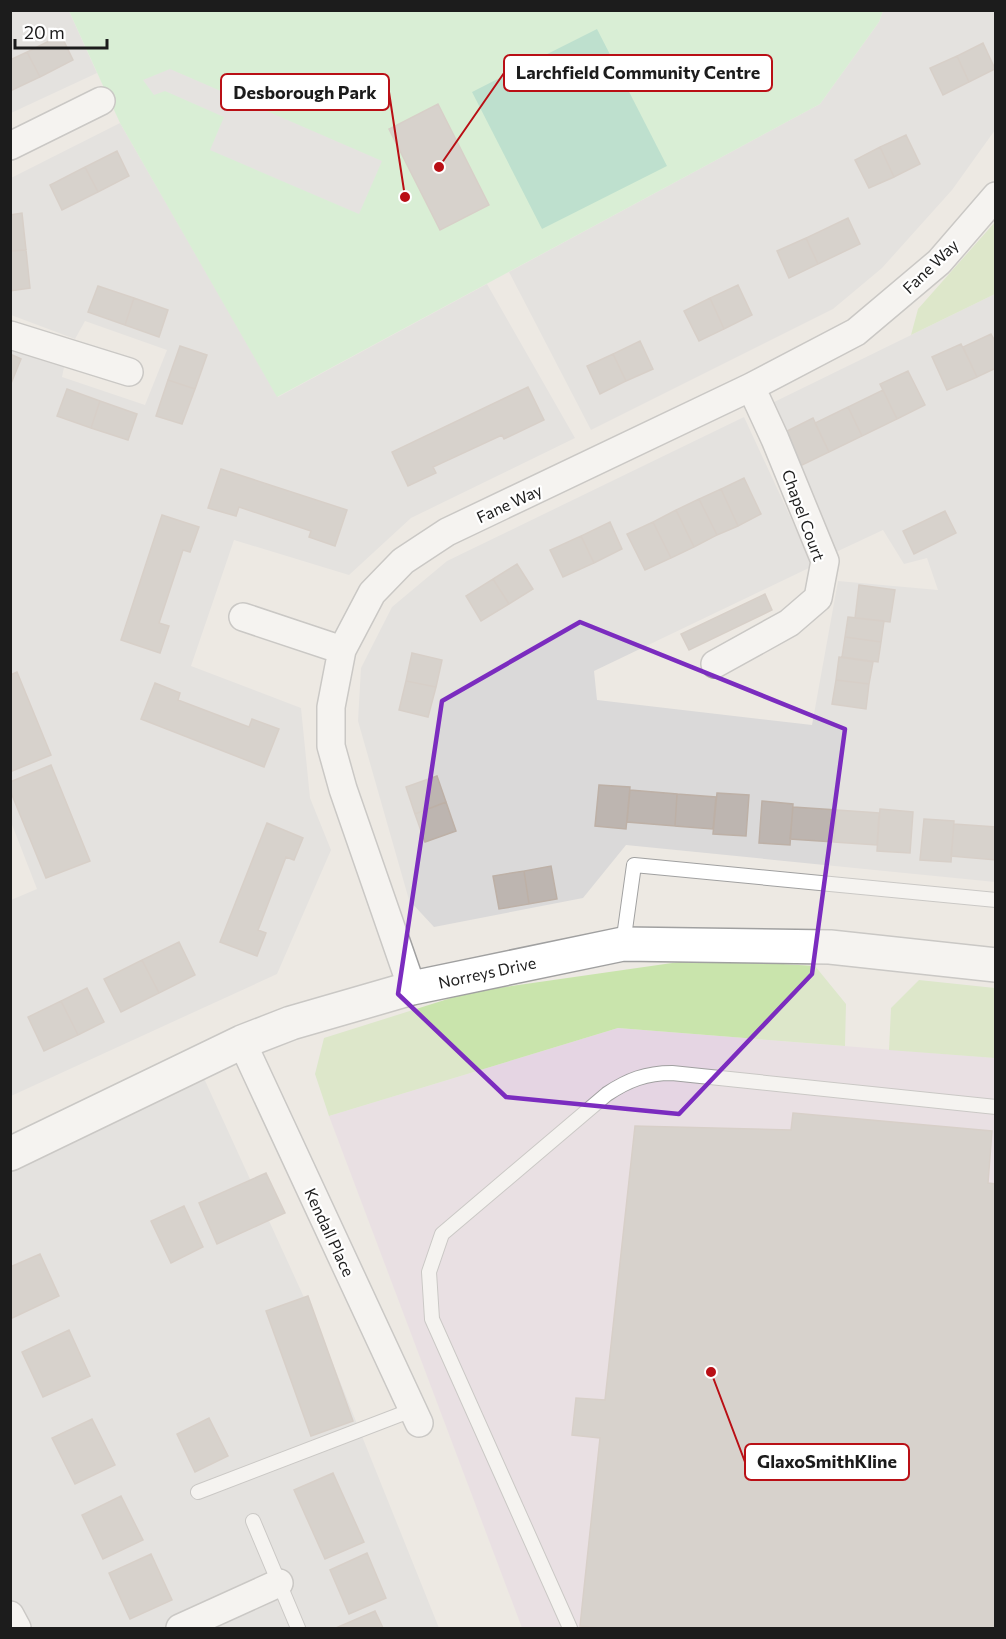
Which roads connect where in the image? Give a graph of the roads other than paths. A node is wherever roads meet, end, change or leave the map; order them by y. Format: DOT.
graph roads {
  1 [pos="101,101"];
  2 [pos="10,146"];
  3 [pos="996,196"];
  4 [pos="10,335"];
  5 [pos="129,372"];
  6 [pos="751,387"];
  7 [pos="243,617"];
  8 [pos="342,650"];
  9 [pos="715,664"];
  10 [pos="996,900"];
  11 [pos="623,944"];
  12 [pos="996,965"];
  13 [pos="412,988"];
  14 [pos="242,1042"];
  15 [pos="996,1107"];
  16 [pos="10,1154"];
  17 [pos="416,1416"];
  18 [pos="198,1492"];
  19 [pos="253,1521"];
  20 [pos="279,1584"];
  21 [pos="10,1615"];
  22 [pos="17,1629"];
  23 [pos="180,1629"];
  24 [pos="298,1629"];
  25 [pos="570,1629"];
  1 -- 2 [label="street"];
  3 -- 6 [label="street, Fane Way"];
  4 -- 5 [label="street"];
  6 -- 8 [label="street, Fane Way"];
  6 -- 9 [label="street, Chapel Court"];
  7 -- 8 [label="street"];
  8 -- 13 [label="street, Fane Way"];
  10 -- 11 [label="lane"];
  11 -- 12 [label="street, Norreys Drive"];
  11 -- 13 [label="street, Norreys Drive"];
  13 -- 14 [label="street, Norreys Drive"];
  14 -- 16 [label="street, Norreys Drive"];
  14 -- 17 [label="street, Kendall Place"];
  15 -- 25 [label="lane"];
  17 -- 18 [label="lane"];
  19 -- 20 [label="lane"];
  20 -- 23 [label="street"];
  20 -- 24 [label="lane"];
  21 -- 22 [label="street"];
}
